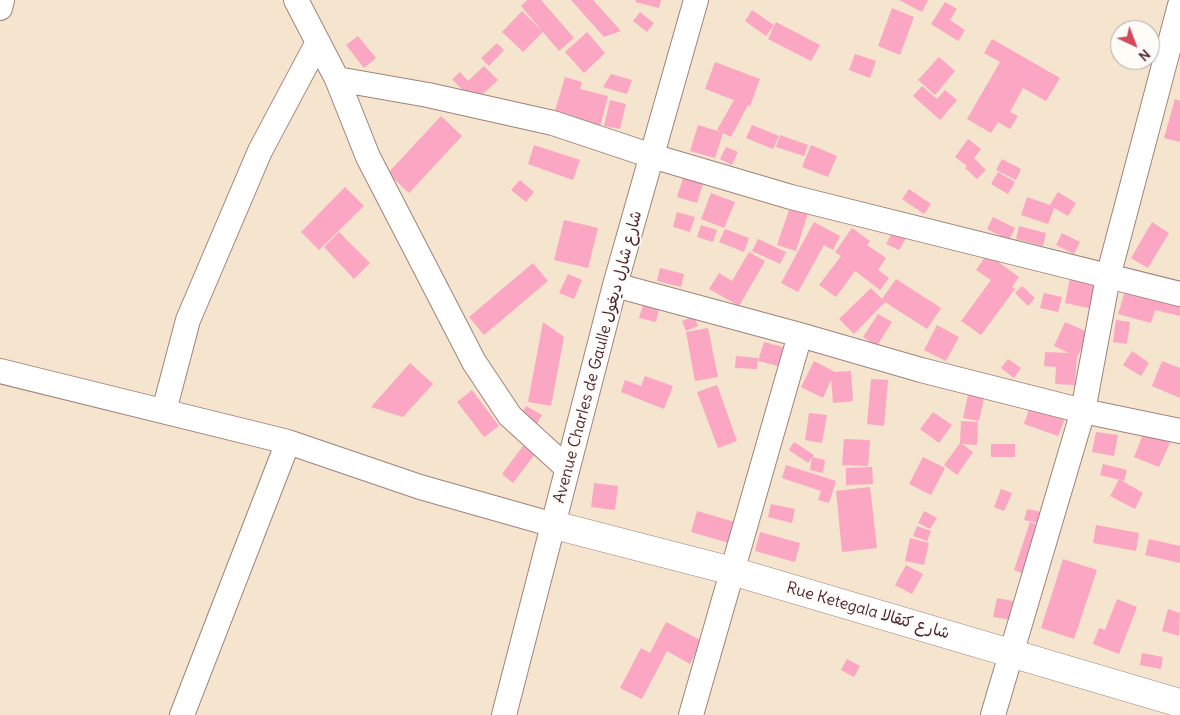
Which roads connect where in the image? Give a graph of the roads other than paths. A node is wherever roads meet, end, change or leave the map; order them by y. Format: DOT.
graph roads {
  1 [pos="2,0"];
  2 [pos="296,0"];
  3 [pos="696,0"];
  4 [pos="1175,0"];
  5 [pos="1180,3"];
  6 [pos="0,8"];
  7 [pos="318,42"];
  8 [pos="337,80"];
  9 [pos="652,156"];
  10 [pos="1108,277"];
  11 [pos="615,286"];
  12 [pos="1180,294"];
  13 [pos="800,335"];
  14 [pos="0,371"];
  15 [pos="164,411"];
  16 [pos="1083,411"];
  17 [pos="1180,431"];
  18 [pos="288,442"];
  19 [pos="567,468"];
  20 [pos="554,525"];
  21 [pos="732,571"];
  22 [pos="1010,654"];
  23 [pos="1180,703"];
  24 [pos="182,715"];
  25 [pos="504,715"];
  26 [pos="692,715"];
  27 [pos="993,715"];
  1 -- 6 [label="street"];
  2 -- 7 [label="street"];
  3 -- 9 [label="street, Avenue Charles de Gaulle شارع شارل ديغول"];
  4 -- 5 [label="street"];
  5 -- 10 [label="street"];
  7 -- 8 [label="street"];
  7 -- 15 [label="street"];
  8 -- 9 [label="street"];
  8 -- 19 [label="street"];
  9 -- 10 [label="street"];
  9 -- 11 [label="street, Avenue Charles de Gaulle شارع شارل ديغول"];
  10 -- 12 [label="street"];
  10 -- 16 [label="street"];
  11 -- 13 [label="street"];
  11 -- 19 [label="street, Avenue Charles de Gaulle شارع شارل ديغول"];
  13 -- 16 [label="street"];
  13 -- 21 [label="street"];
  14 -- 15 [label="street"];
  15 -- 18 [label="street"];
  16 -- 17 [label="street"];
  16 -- 22 [label="street"];
  18 -- 20 [label="street"];
  18 -- 24 [label="street"];
  19 -- 20 [label="street, Avenue Charles de Gaulle شارع شارل ديغول"];
  20 -- 21 [label="street, Rue Ketegala شارع كتقالا"];
  20 -- 25 [label="street, Avenue Charles de Gaulle شارع شارل ديغول"];
  21 -- 22 [label="street, Rue Ketegala شارع كتقالا"];
  21 -- 26 [label="street"];
  22 -- 23 [label="street, Rue Ketegala شارع كتقالا"];
  22 -- 27 [label="street"];
}
